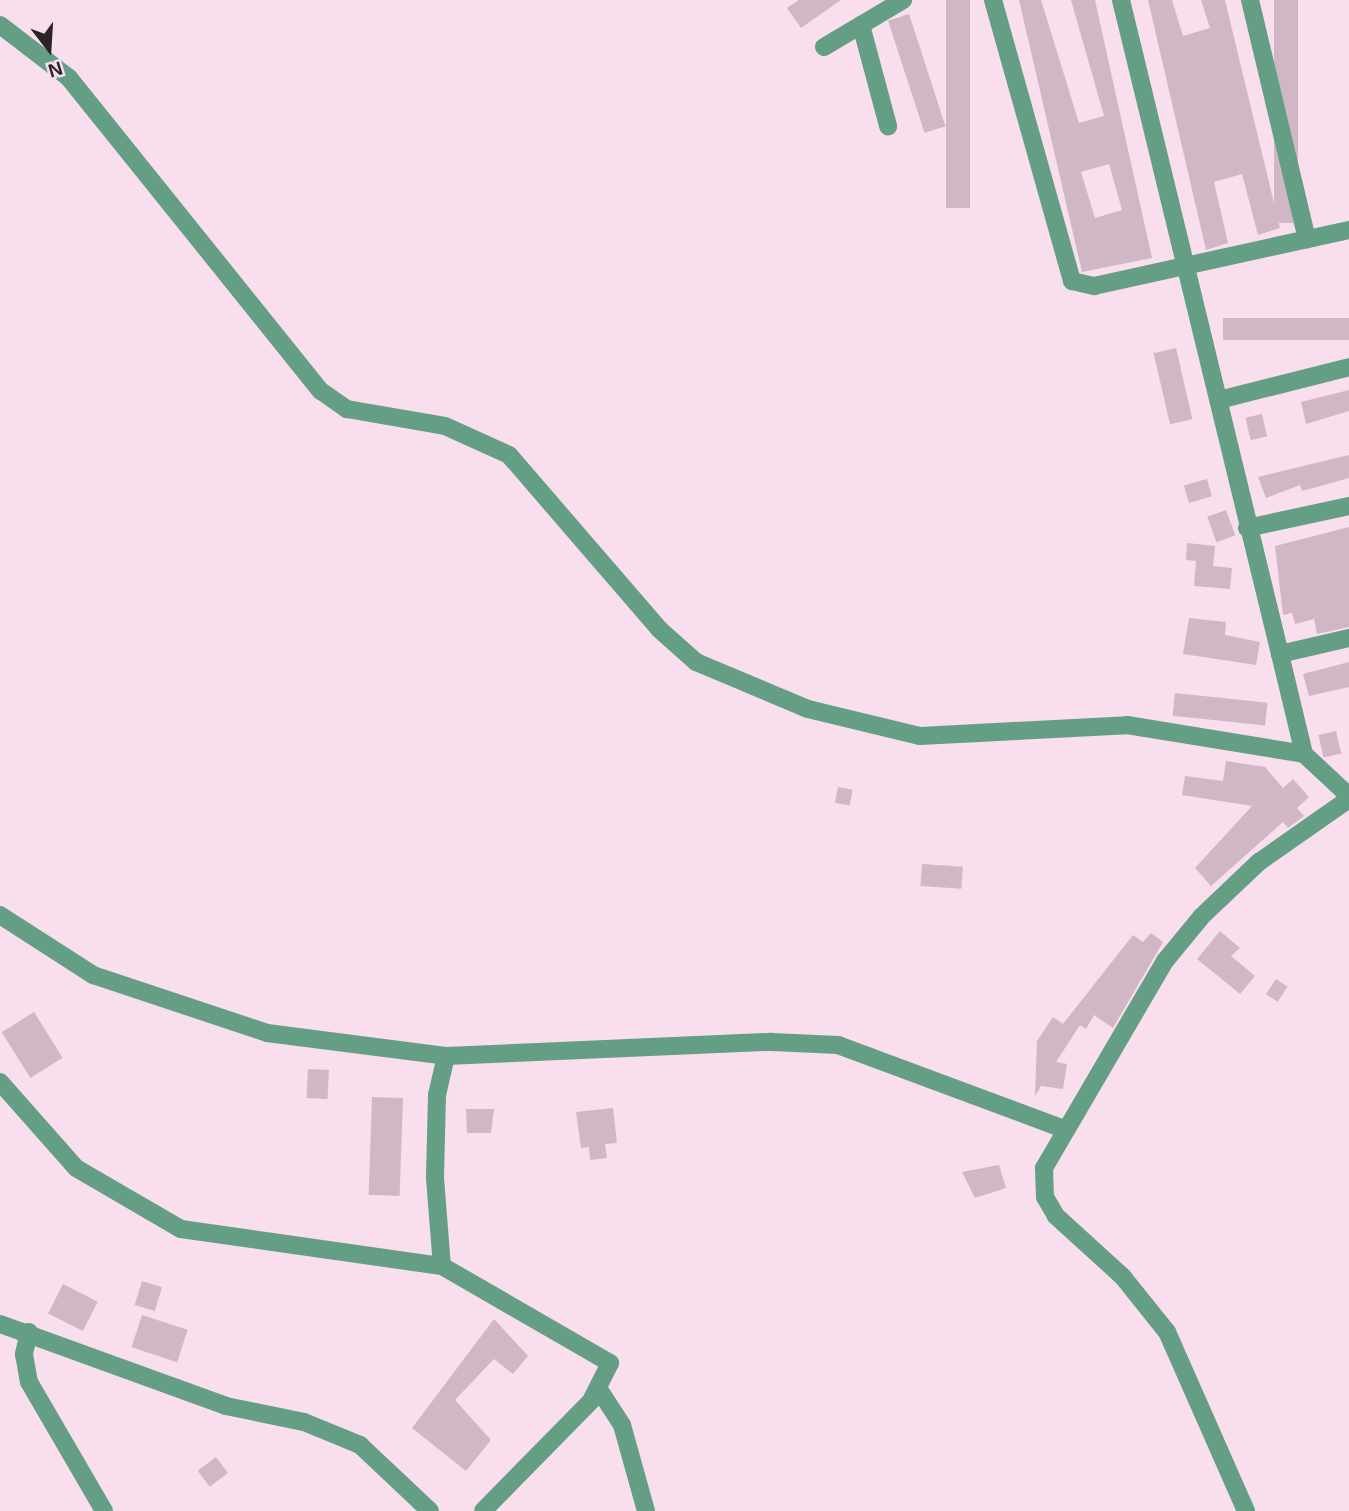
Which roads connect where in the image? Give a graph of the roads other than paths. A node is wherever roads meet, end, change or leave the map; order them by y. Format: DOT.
graph roads {
  1 [pos="903,0"];
  2 [pos="993,0"];
  3 [pos="1121,0"];
  4 [pos="1250,0"];
  5 [pos="0,25"];
  6 [pos="861,25"];
  7 [pos="824,47"];
  8 [pos="888,126"];
  9 [pos="1349,230"];
  10 [pos="1307,239"];
  11 [pos="1185,269"];
  12 [pos="1349,367"];
  13 [pos="1219,400"];
  14 [pos="1349,506"];
  15 [pos="1247,528"];
  16 [pos="1349,638"];
  17 [pos="1280,654"];
  18 [pos="1304,754"];
  19 [pos="1349,797"];
  20 [pos="0,915"];
  21 [pos="446,1056"];
  22 [pos="0,1082"];
  23 [pos="1065,1129"];
  24 [pos="442,1266"];
  25 [pos="0,1324"];
  26 [pos="29,1332"];
  27 [pos="598,1388"];
  28 [pos="104,1511"];
  29 [pos="430,1511"];
  30 [pos="482,1511"];
  31 [pos="646,1511"];
  32 [pos="1246,1511"];
  1 -- 6 [label="street"];
  2 -- 11 [label="street"];
  3 -- 11 [label="street"];
  4 -- 10 [label="street"];
  5 -- 18 [label="street"];
  6 -- 7 [label="street"];
  6 -- 8 [label="street"];
  9 -- 10 [label="street"];
  10 -- 11 [label="street"];
  11 -- 13 [label="street"];
  12 -- 13 [label="street"];
  13 -- 15 [label="street"];
  14 -- 15 [label="street"];
  15 -- 17 [label="street"];
  16 -- 17 [label="street"];
  17 -- 18 [label="street"];
  18 -- 19 [label="street"];
  19 -- 23 [label="street"];
  20 -- 21 [label="street"];
  21 -- 23 [label="street"];
  21 -- 24 [label="street"];
  22 -- 24 [label="street"];
  23 -- 32 [label="street"];
  24 -- 27 [label="street"];
  25 -- 26 [label="street"];
  26 -- 28 [label="street"];
  26 -- 29 [label="street"];
  27 -- 30 [label="street"];
  27 -- 31 [label="street"];
}
